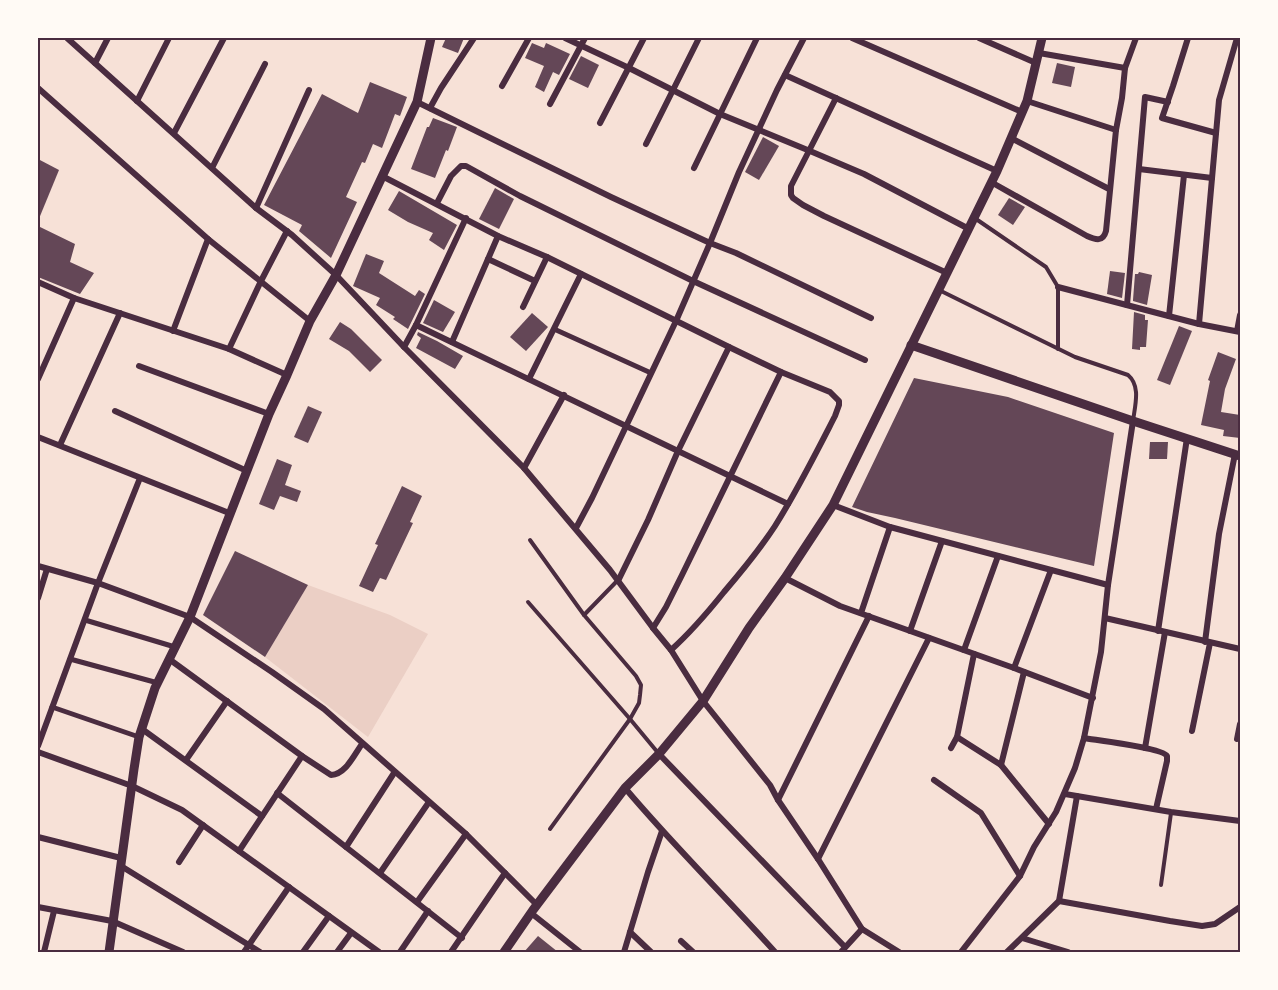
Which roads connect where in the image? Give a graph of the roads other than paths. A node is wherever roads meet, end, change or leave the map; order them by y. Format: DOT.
graph roads {
  1 [pos="67,38"];
  2 [pos="108,38"];
  3 [pos="169,38"];
  4 [pos="224,38"];
  5 [pos="429,38"];
  6 [pos="474,38"];
  7 [pos="529,38"];
  8 [pos="565,38"];
  9 [pos="585,38"];
  10 [pos="644,38"];
  11 [pos="699,38"];
  12 [pos="757,38"];
  13 [pos="804,38"];
  14 [pos="852,38"];
  15 [pos="979,38"];
  16 [pos="1042,38"];
  17 [pos="1136,38"];
  18 [pos="1188,38"];
  19 [pos="1237,38"];
  20 [pos="581,45"];
  21 [pos="1039,53"];
  22 [pos="95,63"];
  23 [pos="1036,63"];
  24 [pos="266,64"];
  25 [pos="629,68"];
  26 [pos="1125,68"];
  27 [pos="785,75"];
  28 [pos="502,86"];
  29 [pos="38,88"];
  30 [pos="309,90"];
  31 [pos="672,90"];
  32 [pos="836,98"];
  33 [pos="137,101"];
  34 [pos="1027,101"];
  35 [pos="417,102"];
  36 [pos="1167,102"];
  37 [pos="550,104"];
  38 [pos="430,108"];
  39 [pos="1022,112"];
  40 [pos="720,114"];
  41 [pos="600,123"];
  42 [pos="759,130"];
  43 [pos="1116,130"];
  44 [pos="174,133"];
  45 [pos="1216,133"];
  46 [pos="1011,138"];
  47 [pos="646,144"];
  48 [pos="810,151"];
  49 [pos="212,168"];
  50 [pos="694,168"];
  51 [pos="1139,169"];
  52 [pos="997,171"];
  53 [pos="1184,175"];
  54 [pos="382,176"];
  55 [pos="1212,178"];
  56 [pos="992,182"];
  57 [pos="1109,189"];
  58 [pos="437,203"];
  59 [pos="256,208"];
  60 [pos="466,218"];
  61 [pos="974,218"];
  62 [pos="969,229"];
  63 [pos="286,231"];
  64 [pos="498,236"];
  65 [pos="208,239"];
  66 [pos="710,243"];
  67 [pos="548,257"];
  68 [pos="488,259"];
  69 [pos="947,273"];
  70 [pos="581,274"];
  71 [pos="336,275"];
  72 [pos="261,281"];
  73 [pos="536,281"];
  74 [pos="693,281"];
  75 [pos="38,282"];
  76 [pos="1058,288"];
  77 [pos="939,290"];
  78 [pos="74,298"];
  79 [pos="1127,305"];
  80 [pos="523,307"];
  81 [pos="120,313"];
  82 [pos="1240,315"];
  83 [pos="1169,316"];
  84 [pos="871,318"];
  85 [pos="310,321"];
  86 [pos="676,321"];
  87 [pos="1199,324"];
  88 [pos="416,325"];
  89 [pos="554,329"];
  90 [pos="173,331"];
  91 [pos="1239,332"];
  92 [pos="452,342"];
  93 [pos="911,345"];
  94 [pos="404,347"];
  95 [pos="729,347"];
  96 [pos="229,349"];
  97 [pos="1058,349"];
  98 [pos="865,360"];
  99 [pos="139,366"];
  100 [pos="781,372"];
  101 [pos="651,373"];
  102 [pos="287,375"];
  103 [pos="38,379"];
  104 [pos="529,379"];
  105 [pos="564,395"];
  106 [pos="115,411"];
  107 [pos="269,414"];
  108 [pos="1133,421"];
  109 [pos="626,426"];
  110 [pos="38,436"];
  111 [pos="1187,438"];
  112 [pos="60,445"];
  113 [pos="678,451"];
  114 [pos="1238,455"];
  115 [pos="524,468"];
  116 [pos="247,471"];
  117 [pos="730,476"];
  118 [pos="140,478"];
  119 [pos="788,504"];
  120 [pos="833,505"];
  121 [pos="229,513"];
  122 [pos="890,527"];
  123 [pos="576,528"];
  124 [pos="530,540"];
  125 [pos="942,541"];
  126 [pos="998,556"];
  127 [pos="38,566"];
  128 [pos="47,569"];
  129 [pos="1052,570"];
  130 [pos="785,578"];
  131 [pos="618,580"];
  132 [pos="98,584"];
  133 [pos="1108,585"];
  134 [pos="38,598"];
  135 [pos="528,602"];
  136 [pos="861,613"];
  137 [pos="584,615"];
  138 [pos="869,616"];
  139 [pos="190,617"];
  140 [pos="1105,618"];
  141 [pos="85,620"];
  142 [pos="653,628"];
  143 [pos="910,631"];
  144 [pos="1161,631"];
  145 [pos="929,638"];
  146 [pos="1208,642"];
  147 [pos="175,647"];
  148 [pos="1240,649"];
  149 [pos="671,650"];
  150 [pos="963,650"];
  151 [pos="974,654"];
  152 [pos="70,659"];
  153 [pos="169,659"];
  154 [pos="1014,668"];
  155 [pos="1024,672"];
  156 [pos="158,683"];
  157 [pos="1093,698"];
  158 [pos="226,701"];
  159 [pos="703,701"];
  160 [pos="52,707"];
  161 [pos="630,719"];
  162 [pos="1240,724"];
  163 [pos="1192,731"];
  164 [pos="141,733"];
  165 [pos="957,737"];
  166 [pos="1083,738"];
  167 [pos="1237,739"];
  168 [pos="362,744"];
  169 [pos="38,746"];
  170 [pos="951,748"];
  171 [pos="1145,748"];
  172 [pos="38,752"];
  173 [pos="659,754"];
  174 [pos="302,756"];
  175 [pos="186,760"];
  176 [pos="1001,765"];
  177 [pos="394,773"];
  178 [pos="934,780"];
  179 [pos="132,786"];
  180 [pos="625,788"];
  181 [pos="277,793"];
  182 [pos="1065,794"];
  183 [pos="1077,796"];
  184 [pos="778,800"];
  185 [pos="429,802"];
  186 [pos="1156,809"];
  187 [pos="1171,812"];
  188 [pos="262,816"];
  189 [pos="1240,821"];
  190 [pos="1049,824"];
  191 [pos="203,825"];
  192 [pos="550,829"];
  193 [pos="662,831"];
  194 [pos="465,834"];
  195 [pos="38,837"];
  196 [pos="346,847"];
  197 [pos="239,851"];
  198 [pos="818,860"];
  199 [pos="121,862"];
  200 [pos="179,862"];
  201 [pos="380,873"];
  202 [pos="505,873"];
  203 [pos="1020,876"];
  204 [pos="1161,885"];
  205 [pos="289,887"];
  206 [pos="1059,901"];
  207 [pos="417,902"];
  208 [pos="38,907"];
  209 [pos="1240,907"];
  210 [pos="534,909"];
  211 [pos="54,911"];
  212 [pos="428,911"];
  213 [pos="329,916"];
  214 [pos="112,921"];
  215 [pos="861,929"];
  216 [pos="630,932"];
  217 [pos="351,933"];
  218 [pos="462,938"];
  219 [pos="1022,938"];
  220 [pos="681,941"];
  221 [pos="249,945"];
  222 [pos="843,950"];
  223 [pos="44,952"];
  224 [pos="109,952"];
  225 [pos="183,952"];
  226 [pos="244,952"];
  227 [pos="260,952"];
  228 [pos="303,952"];
  229 [pos="337,952"];
  230 [pos="379,952"];
  231 [pos="400,952"];
  232 [pos="451,952"];
  233 [pos="504,952"];
  234 [pos="580,952"];
  235 [pos="624,952"];
  236 [pos="651,952"];
  237 [pos="693,952"];
  238 [pos="775,952"];
  239 [pos="899,952"];
  240 [pos="961,952"];
  241 [pos="1007,952"];
  242 [pos="1068,952"];
  1 -- 22 [label="street"];
  2 -- 22 [label="street"];
  3 -- 33 [label="street"];
  4 -- 44 [label="street"];
  5 -- 35 [label="street"];
  6 -- 38 [label="street"];
  7 -- 28 [label="street"];
  8 -- 20 [label="street"];
  9 -- 20 [label="street"];
  10 -- 25 [label="street"];
  11 -- 31 [label="street"];
  12 -- 40 [label="street"];
  13 -- 27 [label="street"];
  14 -- 39 [label="street"];
  15 -- 23 [label="street"];
  16 -- 21 [label="street"];
  17 -- 26 [label="street"];
  18 -- 36 [label="street"];
  19 -- 45 [label="street"];
  20 -- 25 [label="street"];
  20 -- 37 [label="street"];
  21 -- 23 [label="street"];
  21 -- 26 [label="street"];
  22 -- 33 [label="street"];
  23 -- 34 [label="street"];
  24 -- 49 [label="street"];
  25 -- 31 [label="street"];
  25 -- 41 [label="street"];
  26 -- 43 [label="street"];
  27 -- 32 [label="street"];
  27 -- 42 [label="street"];
  29 -- 65 [label="street"];
  30 -- 59 [label="street"];
  31 -- 40 [label="street"];
  31 -- 47 [label="street"];
  32 -- 48 [label="street"];
  32 -- 52 [label="street"];
  33 -- 44 [label="street"];
  34 -- 39 [label="street"];
  34 -- 43 [label="street"];
  35 -- 38 [label="street"];
  35 -- 54 [label="street"];
  36 -- 45 [label="street"];
  36 -- 51 [label="street"];
  38 -- 66 [label="street"];
  39 -- 46 [label="street"];
  40 -- 42 [label="street"];
  40 -- 50 [label="street"];
  42 -- 48 [label="street"];
  42 -- 66 [label="street"];
  43 -- 57 [label="street"];
  44 -- 49 [label="street"];
  45 -- 55 [label="street"];
  46 -- 52 [label="street"];
  46 -- 57 [label="street"];
  48 -- 62 [label="street"];
  48 -- 69 [label="street"];
  49 -- 59 [label="street"];
  51 -- 53 [label="street"];
  51 -- 79 [label="street"];
  52 -- 56 [label="street"];
  53 -- 55 [label="street"];
  53 -- 83 [label="street"];
  54 -- 58 [label="street"];
  54 -- 71 [label="street"];
  55 -- 87 [label="street"];
  56 -- 57 [label="street"];
  56 -- 61 [label="street"];
  58 -- 60 [label="street"];
  58 -- 74 [label="street"];
  59 -- 63 [label="street"];
  60 -- 64 [label="street"];
  60 -- 88 [label="street"];
  61 -- 62 [label="street"];
  61 -- 76 [label="lane"];
  62 -- 69 [label="street"];
  63 -- 71 [label="street"];
  63 -- 72 [label="street"];
  64 -- 67 [label="street"];
  64 -- 68 [label="street"];
  65 -- 72 [label="street"];
  65 -- 90 [label="street"];
  66 -- 74 [label="street"];
  66 -- 84 [label="street"];
  67 -- 70 [label="street"];
  67 -- 73 [label="street"];
  68 -- 73 [label="street"];
  68 -- 92 [label="street"];
  69 -- 77 [label="street"];
  70 -- 86 [label="street"];
  70 -- 89 [label="street"];
  71 -- 85 [label="street"];
  71 -- 94 [label="street"];
  72 -- 85 [label="street"];
  72 -- 96 [label="street"];
  73 -- 80 [label="street"];
  74 -- 86 [label="street"];
  74 -- 98 [label="street"];
  75 -- 78 [label="street"];
  76 -- 79 [label="street"];
  76 -- 97 [label="lane"];
  77 -- 93 [label="street"];
  77 -- 97 [label="lane"];
  78 -- 81 [label="street"];
  78 -- 103 [label="street"];
  79 -- 83 [label="street"];
  81 -- 90 [label="street"];
  81 -- 112 [label="street"];
  82 -- 91 [label="street"];
  83 -- 87 [label="street"];
  85 -- 102 [label="street"];
  86 -- 95 [label="street"];
  86 -- 101 [label="street"];
  87 -- 91 [label="street"];
  88 -- 92 [label="street"];
  88 -- 94 [label="street"];
  89 -- 101 [label="street"];
  89 -- 104 [label="street"];
  90 -- 96 [label="street"];
  92 -- 104 [label="street"];
  93 -- 108 [label="street"];
  93 -- 120 [label="street"];
  94 -- 115 [label="street"];
  95 -- 100 [label="street"];
  95 -- 113 [label="street"];
  96 -- 102 [label="street"];
  97 -- 108 [label="lane"];
  99 -- 107 [label="street"];
  100 -- 117 [label="street"];
  100 -- 119 [label="street"];
  101 -- 109 [label="street"];
  102 -- 107 [label="street"];
  104 -- 105 [label="street"];
  105 -- 109 [label="street"];
  105 -- 115 [label="street"];
  106 -- 116 [label="street"];
  107 -- 116 [label="street"];
  108 -- 111 [label="street"];
  108 -- 133 [label="street"];
  109 -- 113 [label="street"];
  109 -- 123 [label="street"];
  110 -- 112 [label="street"];
  111 -- 114 [label="street"];
  111 -- 144 [label="street"];
  112 -- 118 [label="street"];
  113 -- 117 [label="street"];
  113 -- 131 [label="street"];
  114 -- 146 [label="street"];
  115 -- 123 [label="street"];
  116 -- 121 [label="street"];
  117 -- 119 [label="street"];
  117 -- 142 [label="street"];
  118 -- 121 [label="street"];
  118 -- 132 [label="street"];
  119 -- 149 [label="street"];
  120 -- 122 [label="street"];
  120 -- 130 [label="street"];
  121 -- 139 [label="street"];
  122 -- 125 [label="street"];
  122 -- 136 [label="street"];
  123 -- 131 [label="street"];
  124 -- 137 [label="lane"];
  125 -- 126 [label="street"];
  125 -- 143 [label="street"];
  126 -- 129 [label="street"];
  126 -- 150 [label="street"];
  127 -- 128 [label="street"];
  128 -- 132 [label="street"];
  128 -- 134 [label="street"];
  129 -- 133 [label="street"];
  129 -- 154 [label="street"];
  130 -- 136 [label="street"];
  130 -- 159 [label="street"];
  131 -- 137 [label="lane"];
  131 -- 142 [label="street"];
  132 -- 139 [label="street"];
  132 -- 141 [label="street"];
  133 -- 140 [label="street"];
  135 -- 161 [label="lane"];
  136 -- 138 [label="street"];
  137 -- 161 [label="lane"];
  138 -- 143 [label="street"];
  138 -- 184 [label="street"];
  139 -- 147 [label="street"];
  139 -- 168 [label="street"];
  140 -- 144 [label="street"];
  140 -- 157 [label="street"];
  141 -- 147 [label="street"];
  141 -- 152 [label="street"];
  142 -- 149 [label="street"];
  143 -- 145 [label="street"];
  144 -- 146 [label="street"];
  144 -- 171 [label="street"];
  145 -- 150 [label="street"];
  145 -- 198 [label="street"];
  146 -- 148 [label="street"];
  146 -- 163 [label="street"];
  147 -- 153 [label="street"];
  149 -- 159 [label="street"];
  150 -- 151 [label="street"];
  151 -- 154 [label="street"];
  151 -- 165 [label="street"];
  152 -- 156 [label="street"];
  152 -- 160 [label="street"];
  153 -- 156 [label="street"];
  153 -- 158 [label="street"];
  154 -- 155 [label="street"];
  155 -- 157 [label="street"];
  155 -- 176 [label="street"];
  156 -- 164 [label="street"];
  157 -- 166 [label="street"];
  158 -- 174 [label="street"];
  158 -- 175 [label="street"];
  159 -- 173 [label="street"];
  159 -- 184 [label="street"];
  160 -- 164 [label="street"];
  160 -- 169 [label="street"];
  161 -- 173 [label="lane"];
  161 -- 192 [label="lane"];
  162 -- 167 [label="street"];
  164 -- 175 [label="street"];
  164 -- 179 [label="street"];
  165 -- 170 [label="street"];
  165 -- 176 [label="street"];
  166 -- 171 [label="street"];
  166 -- 182 [label="street"];
  168 -- 174 [label="street"];
  168 -- 177 [label="street"];
  171 -- 186 [label="street"];
  172 -- 179 [label="street"];
  173 -- 180 [label="street"];
  173 -- 222 [label="street"];
  174 -- 181 [label="street"];
  175 -- 188 [label="street"];
  176 -- 190 [label="street"];
  177 -- 185 [label="street"];
  177 -- 196 [label="street"];
  178 -- 203 [label="street"];
  179 -- 191 [label="street"];
  179 -- 199 [label="street"];
  180 -- 193 [label="street"];
  180 -- 210 [label="street"];
  181 -- 188 [label="street"];
  181 -- 196 [label="street"];
  182 -- 183 [label="street"];
  182 -- 190 [label="street"];
  183 -- 186 [label="street"];
  183 -- 206 [label="street"];
  184 -- 198 [label="street"];
  185 -- 194 [label="street"];
  185 -- 201 [label="street"];
  186 -- 187 [label="street"];
  187 -- 189 [label="street"];
  187 -- 204 [label="lane"];
  188 -- 197 [label="street"];
  190 -- 203 [label="street"];
  191 -- 197 [label="street"];
  191 -- 200 [label="street"];
  193 -- 216 [label="street"];
  193 -- 238 [label="street"];
  194 -- 202 [label="street"];
  194 -- 207 [label="street"];
  195 -- 199 [label="street"];
  196 -- 201 [label="street"];
  197 -- 205 [label="street"];
  198 -- 215 [label="street"];
  199 -- 214 [label="street"];
  199 -- 221 [label="street"];
  201 -- 207 [label="street"];
  202 -- 210 [label="street"];
  202 -- 218 [label="street"];
  203 -- 240 [label="street"];
  205 -- 213 [label="street"];
  205 -- 221 [label="street"];
  206 -- 209 [label="street"];
  206 -- 219 [label="street"];
  207 -- 212 [label="street"];
  208 -- 211 [label="street"];
  210 -- 233 [label="street"];
  210 -- 234 [label="street"];
  211 -- 214 [label="street"];
  211 -- 223 [label="street"];
  212 -- 218 [label="street"];
  212 -- 231 [label="street"];
  213 -- 217 [label="street"];
  213 -- 228 [label="street"];
  214 -- 224 [label="street"];
  214 -- 225 [label="street"];
  215 -- 222 [label="street"];
  215 -- 239 [label="street"];
  216 -- 235 [label="street"];
  216 -- 236 [label="street"];
  217 -- 229 [label="street"];
  217 -- 230 [label="street"];
  218 -- 232 [label="street"];
  219 -- 241 [label="street"];
  219 -- 242 [label="street"];
  220 -- 237 [label="street"];
  221 -- 226 [label="street"];
  221 -- 227 [label="street"];
}
